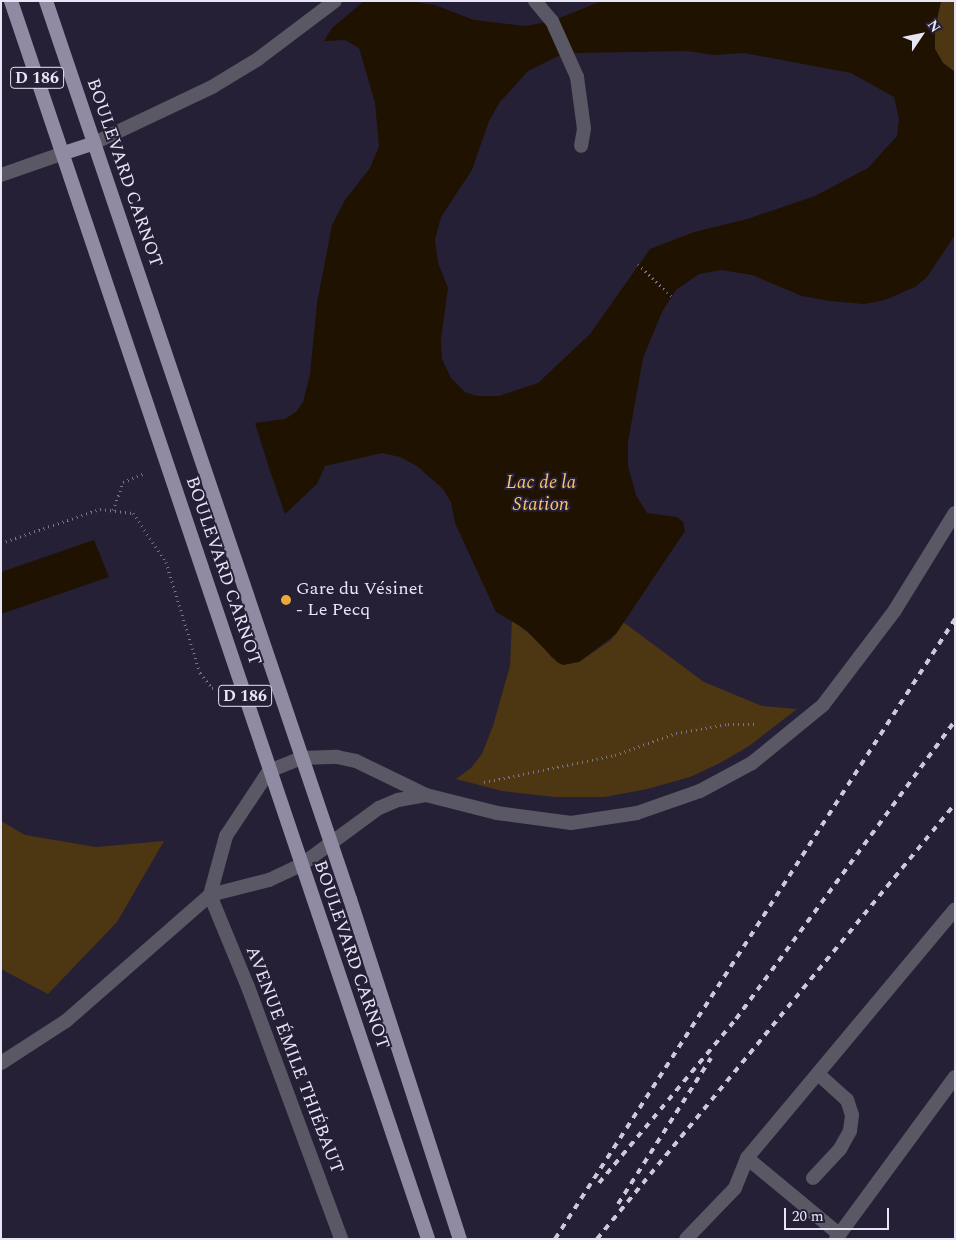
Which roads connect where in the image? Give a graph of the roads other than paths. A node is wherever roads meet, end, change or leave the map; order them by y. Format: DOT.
graph roads {
  1 [pos="11,1"];
  2 [pos="46,1"];
  3 [pos="335,1"];
  4 [pos="535,1"];
  5 [pos="94,143"];
  6 [pos="581,146"];
  7 [pos="64,153"];
  8 [pos="1,174"];
  9 [pos="955,513"];
  10 [pos="301,758"];
  11 [pos="269,771"];
  12 [pos="426,796"];
  13 [pos="331,845"];
  14 [pos="301,865"];
  15 [pos="210,895"];
  16 [pos="955,909"];
  17 [pos="1,1063"];
  18 [pos="818,1074"];
  19 [pos="955,1076"];
  20 [pos="747,1158"];
  21 [pos="813,1178"];
  22 [pos="838,1236"];
  23 [pos="341,1239"];
  24 [pos="428,1239"];
  25 [pos="460,1239"];
  26 [pos="686,1239"];
  1 -- 7 [label="main road, BOULEVARD CARNOT / D 186"];
  2 -- 5 [label="main road, BOULEVARD CARNOT / D 186"];
  3 -- 5 [label="street"];
  4 -- 6 [label="street"];
  5 -- 7 [label="main road"];
  5 -- 10 [label="main road, BOULEVARD CARNOT / D 186"];
  7 -- 8 [label="street"];
  7 -- 11 [label="main road, BOULEVARD CARNOT / D 186"];
  9 -- 12 [label="street"];
  10 -- 11 [label="street"];
  10 -- 12 [label="street"];
  10 -- 13 [label="main road, BOULEVARD CARNOT / D 186"];
  11 -- 14 [label="main road, BOULEVARD CARNOT / D 186"];
  11 -- 15 [label="street"];
  12 -- 13 [label="street"];
  13 -- 14 [label="street"];
  13 -- 25 [label="main road, BOULEVARD CARNOT / D 186"];
  14 -- 15 [label="street"];
  14 -- 24 [label="main road, BOULEVARD CARNOT / D 186"];
  15 -- 17 [label="street"];
  15 -- 23 [label="street, AVENUE ÉMILE THIÉBAUT"];
  16 -- 18 [label="street"];
  18 -- 20 [label="street"];
  18 -- 21 [label="street"];
  19 -- 22 [label="street"];
  20 -- 22 [label="street"];
  20 -- 26 [label="street"];
}
